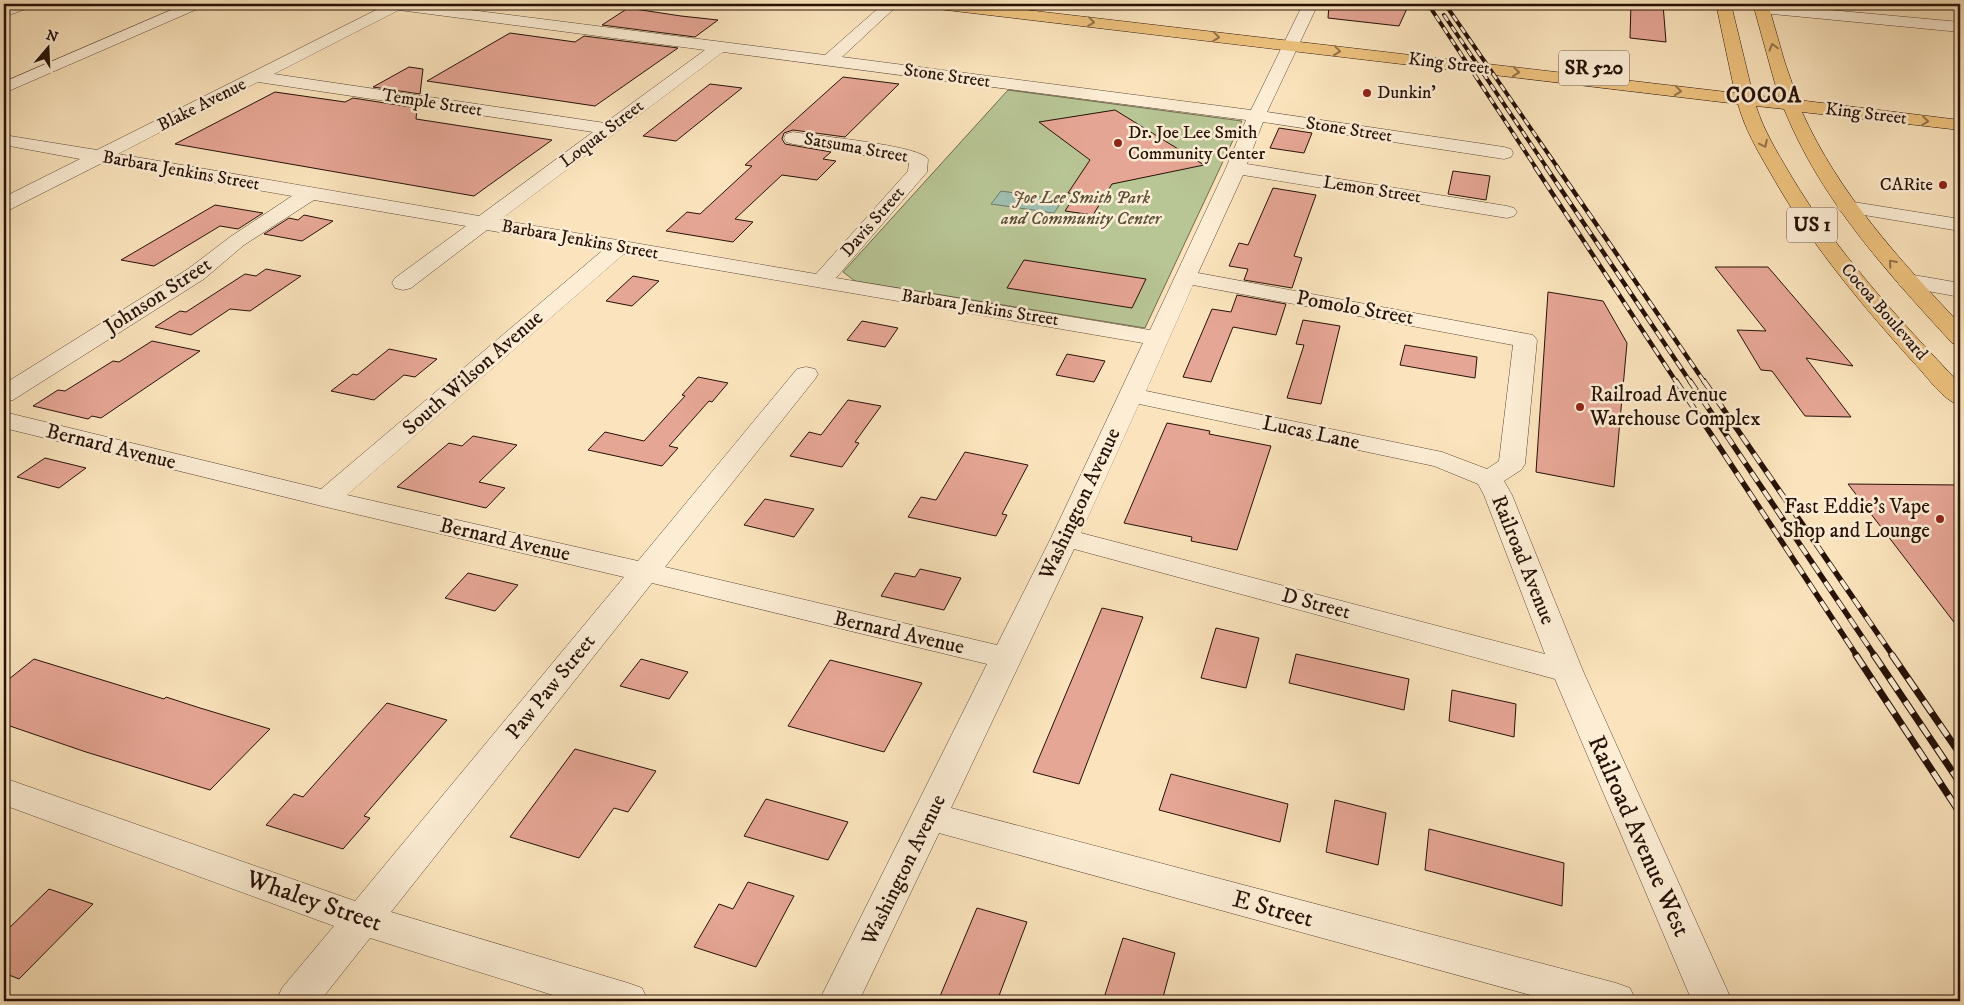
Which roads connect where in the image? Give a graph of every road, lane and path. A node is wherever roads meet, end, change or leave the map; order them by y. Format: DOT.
graph roads {
  1 [pos="26,4"];
  2 [pos="197,4"];
  3 [pos="396,4"];
  4 [pos="892,4"];
  5 [pos="938,4"];
  6 [pos="1003,4"];
  7 [pos="1039,4"];
  8 [pos="1311,4"];
  9 [pos="1724,4"];
  10 [pos="1761,6"];
  11 [pos="1077,8"];
  12 [pos="4,12"];
  13 [pos="1960,28"];
  14 [pos="1292,39"];
  15 [pos="720,46"];
  16 [pos="830,60"];
  17 [pos="258,77"];
  18 [pos="4,88"];
  19 [pos="1744,92"];
  20 [pos="1787,98"];
  21 [pos="1960,111"];
  22 [pos="1256,116"];
  23 [pos="1891,118"];
  24 [pos="1960,125"];
  25 [pos="608,129"];
  26 [pos="793,138"];
  27 [pos="4,140"];
  28 [pos="1809,147"];
  29 [pos="1504,153"];
  30 [pos="98,157"];
  31 [pos="919,159"];
  32 [pos="1236,168"];
  33 [pos="309,194"];
  34 [pos="4,205"];
  35 [pos="1847,207"];
  36 [pos="1507,212"];
  37 [pos="484,223"];
  38 [pos="1960,224"];
  39 [pos="620,247"];
  40 [pos="1186,277"];
  41 [pos="821,282"];
  42 [pos="1908,282"];
  43 [pos="403,283"];
  44 [pos="1960,290"];
  45 [pos="1157,338"];
  46 [pos="1960,338"];
  47 [pos="1525,340"];
  48 [pos="806,374"];
  49 [pos="4,395"];
  50 [pos="1131,395"];
  51 [pos="1960,398"];
  52 [pos="4,420"];
  53 [pos="1489,479"];
  54 [pos="326,500"];
  55 [pos="1065,538"];
  56 [pos="645,572"];
  57 [pos="1007,658"];
  58 [pos="1567,671"];
  59 [pos="4,791"];
  60 [pos="930,817"];
  61 [pos="363,920"];
  62 [pos="296,1001"];
  63 [pos="628,1001"];
  64 [pos="840,1001"];
  65 [pos="1616,1001"];
  66 [pos="1712,1001"];
  1 -- 12 [label="street"];
  2 -- 18 [label="street"];
  3 -- 15 [label="street, Stone Street"];
  3 -- 17 [label="street, Blake Avenue"];
  4 -- 16 [label="street"];
  5 -- 14 [label="main road, King Street / SR 520, one-way"];
  6 -- 11 [label="main road"];
  7 -- 11 [label="main road, King Street / SR 520"];
  8 -- 14 [label="street, Washington Avenue"];
  9 -- 19 [label="main road, Cocoa Boulevard / US 1"];
  10 -- 13 [label="street"];
  20 -- 10 [label="main road, Cocoa Boulevard / US 1, one-way"];
  11 -- 14 [label="main road, King Street / SR 520"];
  14 -- 19 [label="main road, King Street / SR 520"];
  14 -- 22 [label="street, Washington Avenue"];
  15 -- 16 [label="street, Stone Street"];
  15 -- 25 [label="street, Loquat Street"];
  16 -- 22 [label="street, Stone Street"];
  17 -- 25 [label="street, Temple Street"];
  17 -- 30 [label="street, Blake Avenue"];
  19 -- 20 [label="main road, King Street / SR 520"];
  19 -- 51 [label="main road, Cocoa Boulevard / US 1, one-way"];
  20 -- 21 [label="main road, King Street / SR 520"];
  20 -- 23 [label="main road, King Street / SR 520"];
  20 -- 28 [label="main road, Cocoa Boulevard / US 1"];
  22 -- 29 [label="street, Stone Street"];
  22 -- 32 [label="street, Washington Avenue"];
  23 -- 24 [label="main road, King Street / SR 520, one-way"];
  23 -- 28 [label="main road"];
  25 -- 37 [label="street, Loquat Street"];
  26 -- 31 [label="street, Satsuma Street"];
  27 -- 30 [label="street, Barbara Jenkins Street"];
  28 -- 35 [label="main road, Cocoa Boulevard / US 1"];
  30 -- 33 [label="street, Barbara Jenkins Street"];
  30 -- 34 [label="street, Blake Avenue"];
  31 -- 41 [label="street, Davis Street"];
  32 -- 36 [label="street, Lemon Street"];
  32 -- 40 [label="street, Washington Avenue"];
  33 -- 37 [label="street, Barbara Jenkins Street"];
  33 -- 49 [label="street, Johnson Street"];
  35 -- 38 [label="street"];
  42 -- 35 [label="main road, Cocoa Boulevard / US 1, one-way"];
  37 -- 39 [label="street, Barbara Jenkins Street"];
  37 -- 43 [label="street, Loquat Street"];
  39 -- 41 [label="street, Barbara Jenkins Street"];
  39 -- 54 [label="street, South Wilson Avenue"];
  40 -- 45 [label="street, Washington Avenue"];
  40 -- 47 [label="street, Pomolo Street"];
  41 -- 45 [label="street, Barbara Jenkins Street"];
  42 -- 44 [label="street"];
  42 -- 46 [label="main road, Cocoa Boulevard / US 1"];
  45 -- 50 [label="street, Washington Avenue"];
  47 -- 53 [label="street, Railroad Avenue"];
  48 -- 56 [label="street, Paw Paw Street"];
  50 -- 53 [label="street, Lucas Lane"];
  50 -- 55 [label="street, Washington Avenue"];
  52 -- 54 [label="street, Bernard Avenue"];
  53 -- 58 [label="street, Railroad Avenue"];
  54 -- 56 [label="street, Bernard Avenue"];
  55 -- 57 [label="street, Washington Avenue"];
  55 -- 58 [label="street, D Street"];
  56 -- 57 [label="street, Bernard Avenue"];
  56 -- 61 [label="street, Paw Paw Street"];
  57 -- 60 [label="street, Washington Avenue"];
  58 -- 66 [label="street, Railroad Avenue West"];
  59 -- 61 [label="street, Whaley Street"];
  60 -- 64 [label="street, Washington Avenue"];
  60 -- 65 [label="street, E Street"];
  61 -- 62 [label="street, Paw Paw Street"];
  61 -- 63 [label="street, Whaley Street"];
}
